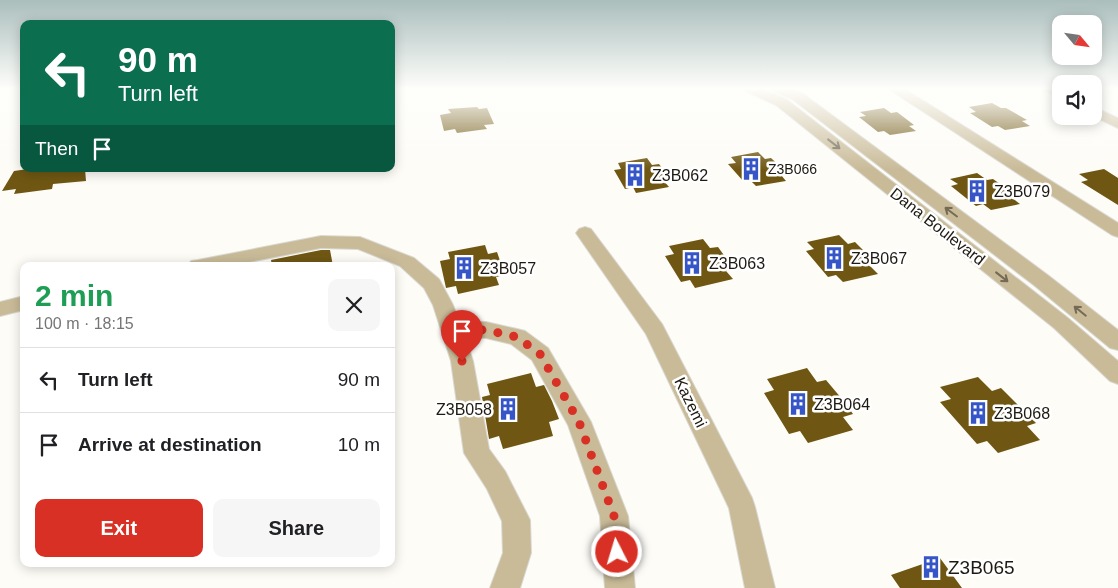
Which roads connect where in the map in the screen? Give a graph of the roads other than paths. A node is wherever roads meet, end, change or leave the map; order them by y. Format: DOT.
graph roads {
  1 [pos="799,115"];
  2 [pos="832,115"];
  3 [pos="937,115"];
  4 [pos="1102,115"];
  5 [pos="1118,124"];
  6 [pos="1118,231"];
  7 [pos="585,234"];
  8 [pos="218,262"];
  9 [pos="20,304"];
  10 [pos="0,309"];
  11 [pos="451,329"];
  12 [pos="1118,342"];
  13 [pos="1118,375"];
  14 [pos="505,588"];
  15 [pos="620,588"];
  16 [pos="760,588"];
  1 -- 13 [label="street, Dana Boulevard, one-way"];
  12 -- 2 [label="street, Dana Boulevard, one-way"];
  3 -- 6 [label="street"];
  4 -- 5 [label="street"];
  7 -- 16 [label="street, Kazemi"];
  8 -- 11 [label="street"];
  9 -- 10 [label="street"];
  11 -- 14 [label="street"];
  11 -- 15 [label="street"];
}
